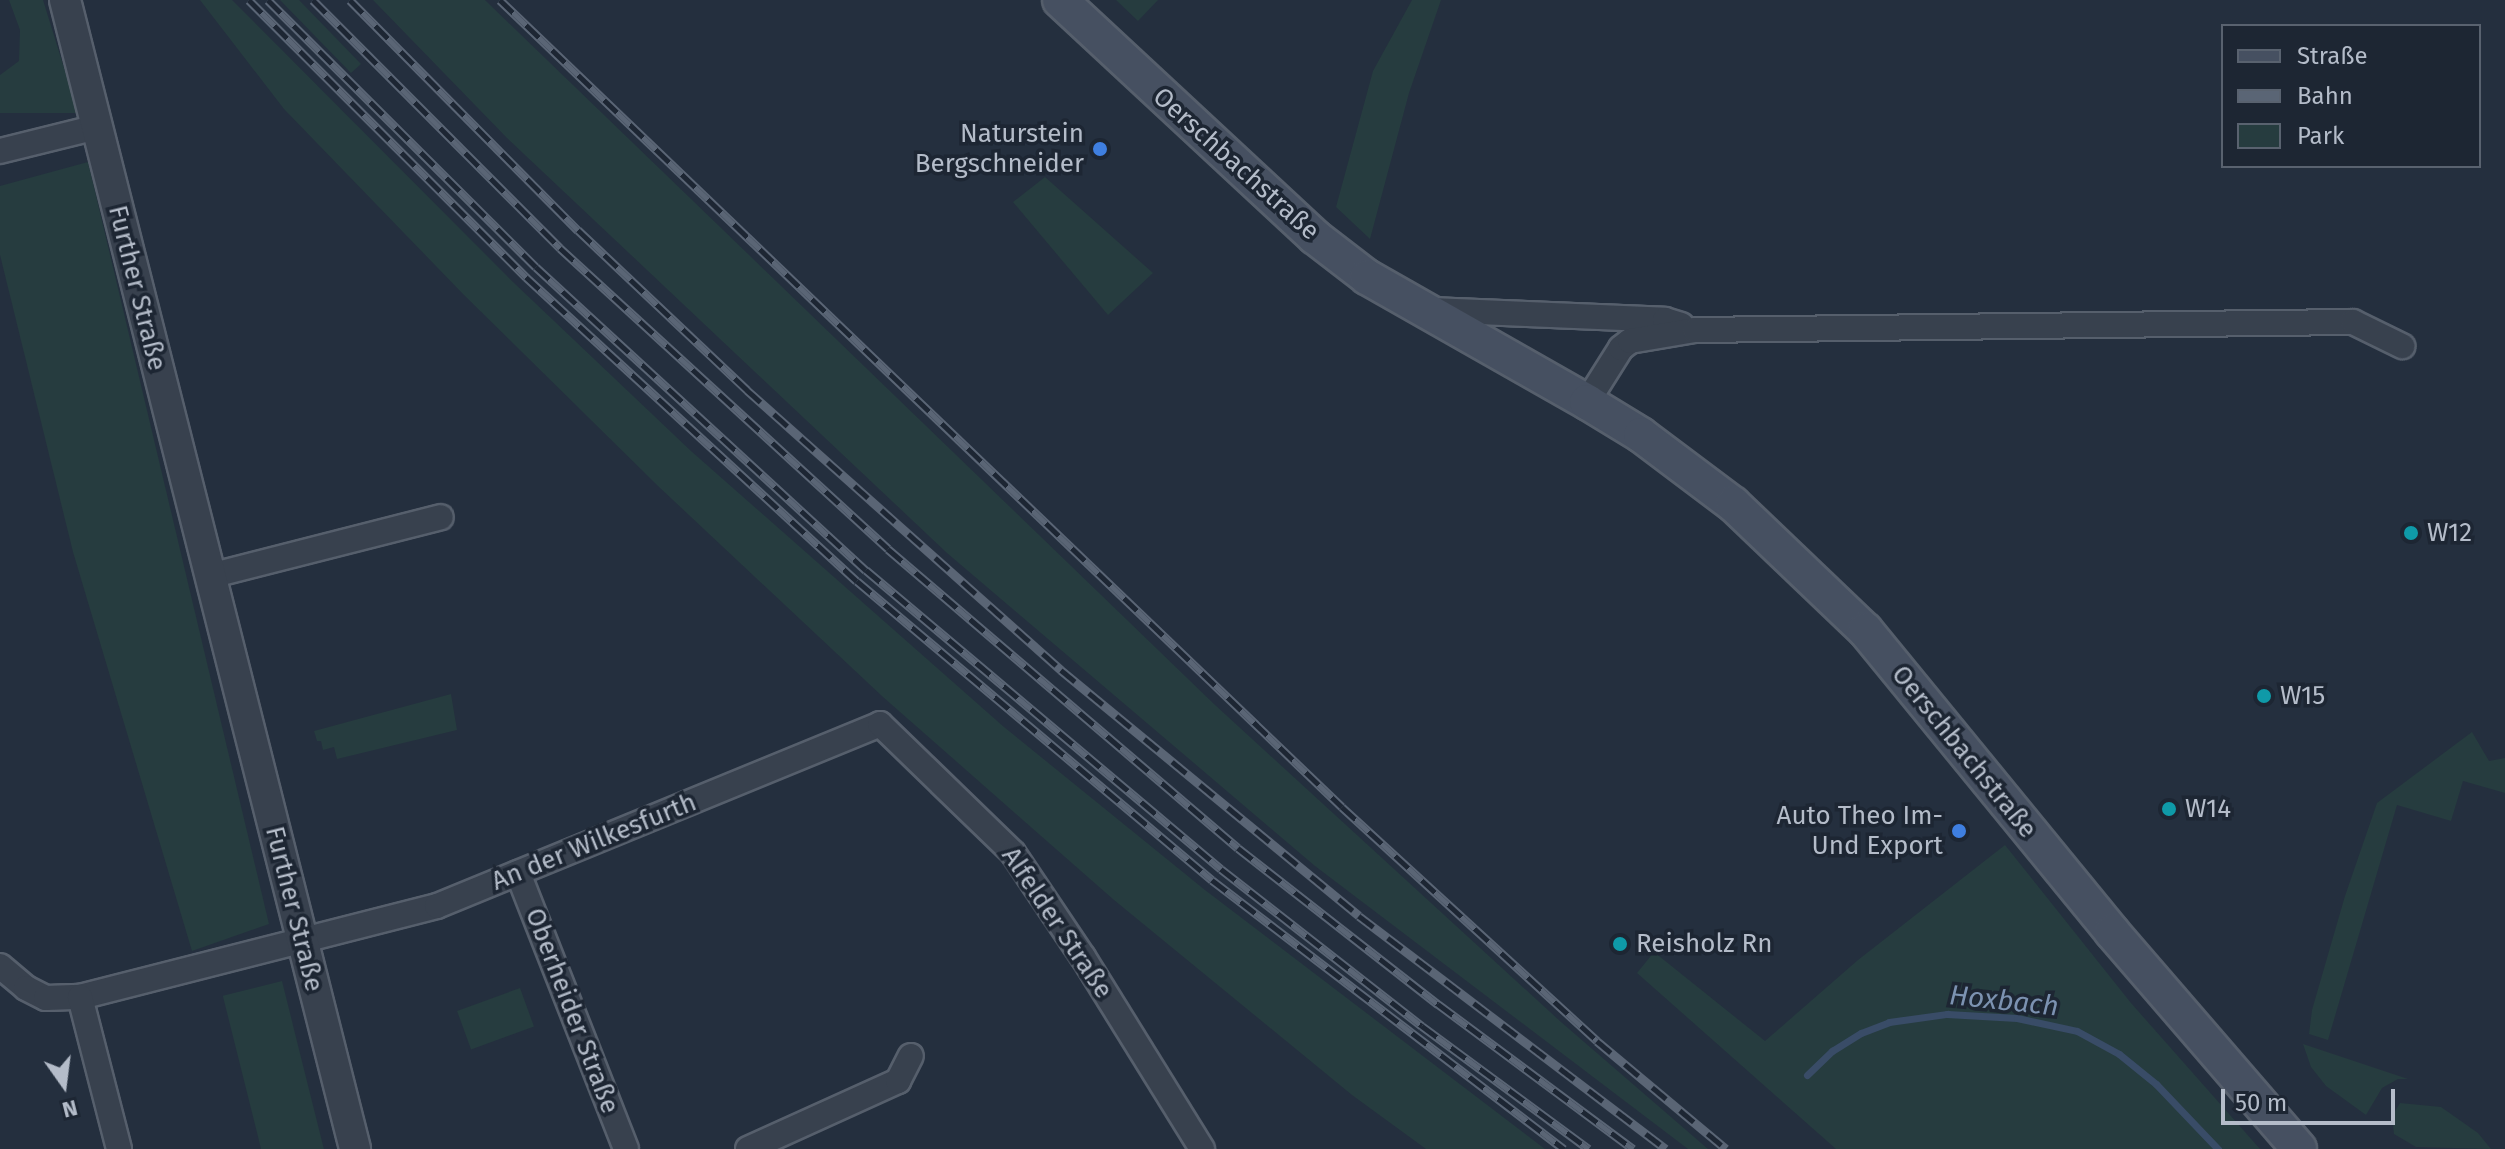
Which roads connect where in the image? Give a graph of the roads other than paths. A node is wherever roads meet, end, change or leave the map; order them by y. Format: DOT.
graph roads {
  1 [pos="65,0"];
  2 [pos="1060,0"];
  3 [pos="97,127"];
  4 [pos="0,151"];
  5 [pos="1426,310"];
  6 [pos="1695,330"];
  7 [pos="2402,346"];
  8 [pos="1587,402"];
  9 [pos="441,517"];
  10 [pos="210,576"];
  11 [pos="880,724"];
  12 [pos="518,873"];
  13 [pos="302,941"];
  14 [pos="0,966"];
  15 [pos="80,997"];
  16 [pos="911,1056"];
  17 [pos="119,1149"];
  18 [pos="355,1149"];
  19 [pos="626,1149"];
  20 [pos="748,1149"];
  21 [pos="1202,1149"];
  22 [pos="2299,1149"];
  1 -- 3 [label="street, Further Straße"];
  2 -- 5 [label="main road, Oerschbachstraße"];
  3 -- 4 [label="street"];
  3 -- 10 [label="street, Further Straße"];
  5 -- 6 [label="street, Oerschbachstraße"];
  5 -- 8 [label="main road, Oerschbachstraße"];
  6 -- 7 [label="street, Oerschbachstraße"];
  6 -- 8 [label="street, Oerschbachstraße"];
  8 -- 22 [label="main road, Oerschbachstraße"];
  9 -- 10 [label="street"];
  10 -- 13 [label="street, Further Straße"];
  11 -- 12 [label="street, An der Wilkesfurth"];
  11 -- 21 [label="street, Alfelder Straße"];
  12 -- 13 [label="street, An der Wilkesfurth"];
  12 -- 19 [label="street, Oberheider Straße"];
  13 -- 15 [label="street, An der Wilkesfurth"];
  13 -- 18 [label="street, Further Straße"];
  14 -- 15 [label="street, An der Wilkesfurth"];
  15 -- 17 [label="street"];
  16 -- 20 [label="street"];
}
